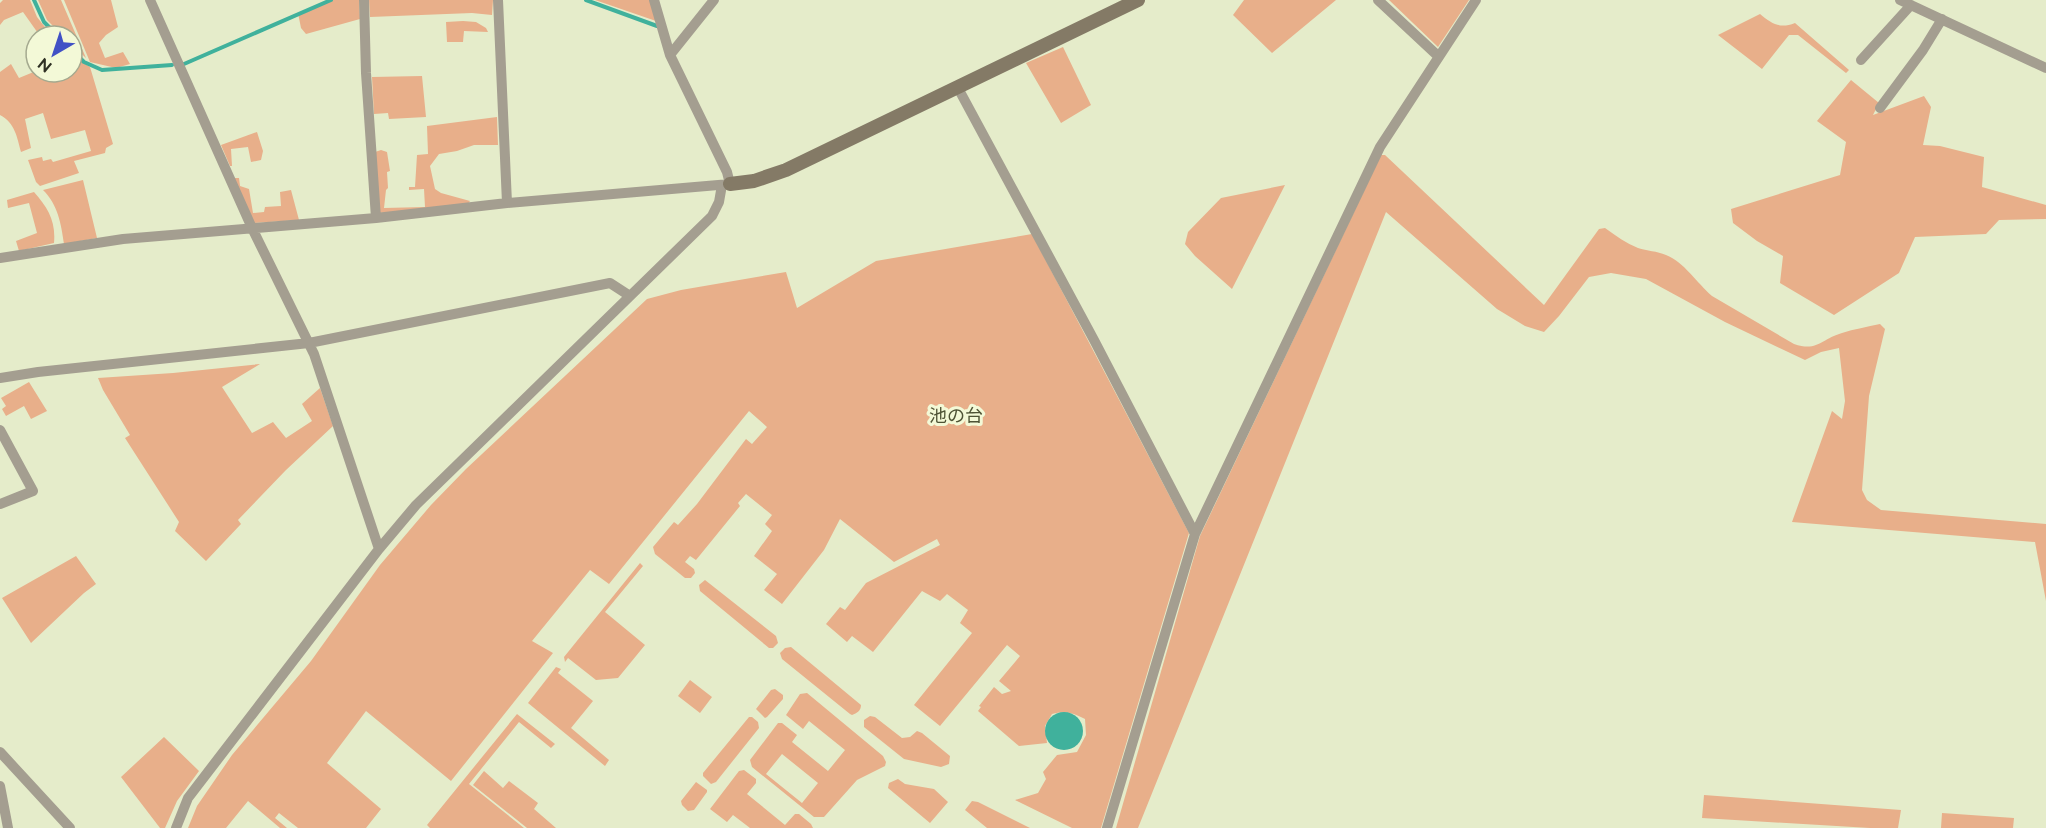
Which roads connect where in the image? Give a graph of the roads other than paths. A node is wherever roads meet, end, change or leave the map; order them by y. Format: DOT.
graph roads {
  1 [pos="150,0"];
  2 [pos="364,0"];
  3 [pos="498,0"];
  4 [pos="654,0"];
  5 [pos="714,0"];
  6 [pos="1138,0"];
  7 [pos="1378,0"];
  8 [pos="1476,0"];
  9 [pos="1900,0"];
  10 [pos="1911,5"];
  11 [pos="1942,19"];
  12 [pos="670,55"];
  13 [pos="1438,56"];
  14 [pos="1861,60"];
  15 [pos="2046,68"];
  16 [pos="958,87"];
  17 [pos="1880,108"];
  18 [pos="726,185"];
  19 [pos="507,203"];
  20 [pos="376,218"];
  21 [pos="252,228"];
  22 [pos="0,258"];
  23 [pos="630,296"];
  24 [pos="309,343"];
  25 [pos="0,378"];
  26 [pos="0,430"];
  27 [pos="0,504"];
  28 [pos="1196,534"];
  29 [pos="380,549"];
  30 [pos="0,752"];
  31 [pos="0,786"];
  32 [pos="8,828"];
  33 [pos="70,828"];
  34 [pos="176,828"];
  35 [pos="1107,828"];
  1 -- 21 [label="street"];
  2 -- 20 [label="street"];
  3 -- 19 [label="street"];
  4 -- 12 [label="street"];
  5 -- 12 [label="street"];
  6 -- 16 [label="street"];
  7 -- 13 [label="street"];
  8 -- 13 [label="street"];
  9 -- 10 [label="street"];
  10 -- 11 [label="street"];
  10 -- 14 [label="street"];
  11 -- 15 [label="street"];
  11 -- 17 [label="street"];
  12 -- 18 [label="street"];
  13 -- 28 [label="street"];
  16 -- 18 [label="street"];
  16 -- 28 [label="street"];
  18 -- 19 [label="street"];
  18 -- 23 [label="street"];
  19 -- 20 [label="street"];
  20 -- 21 [label="street"];
  21 -- 22 [label="street"];
  21 -- 24 [label="street"];
  23 -- 24 [label="street"];
  23 -- 29 [label="street"];
  24 -- 25 [label="street"];
  24 -- 29 [label="street"];
  26 -- 27 [label="street"];
  28 -- 35 [label="street"];
  29 -- 34 [label="street"];
  30 -- 33 [label="street"];
  31 -- 32 [label="street"];
}
